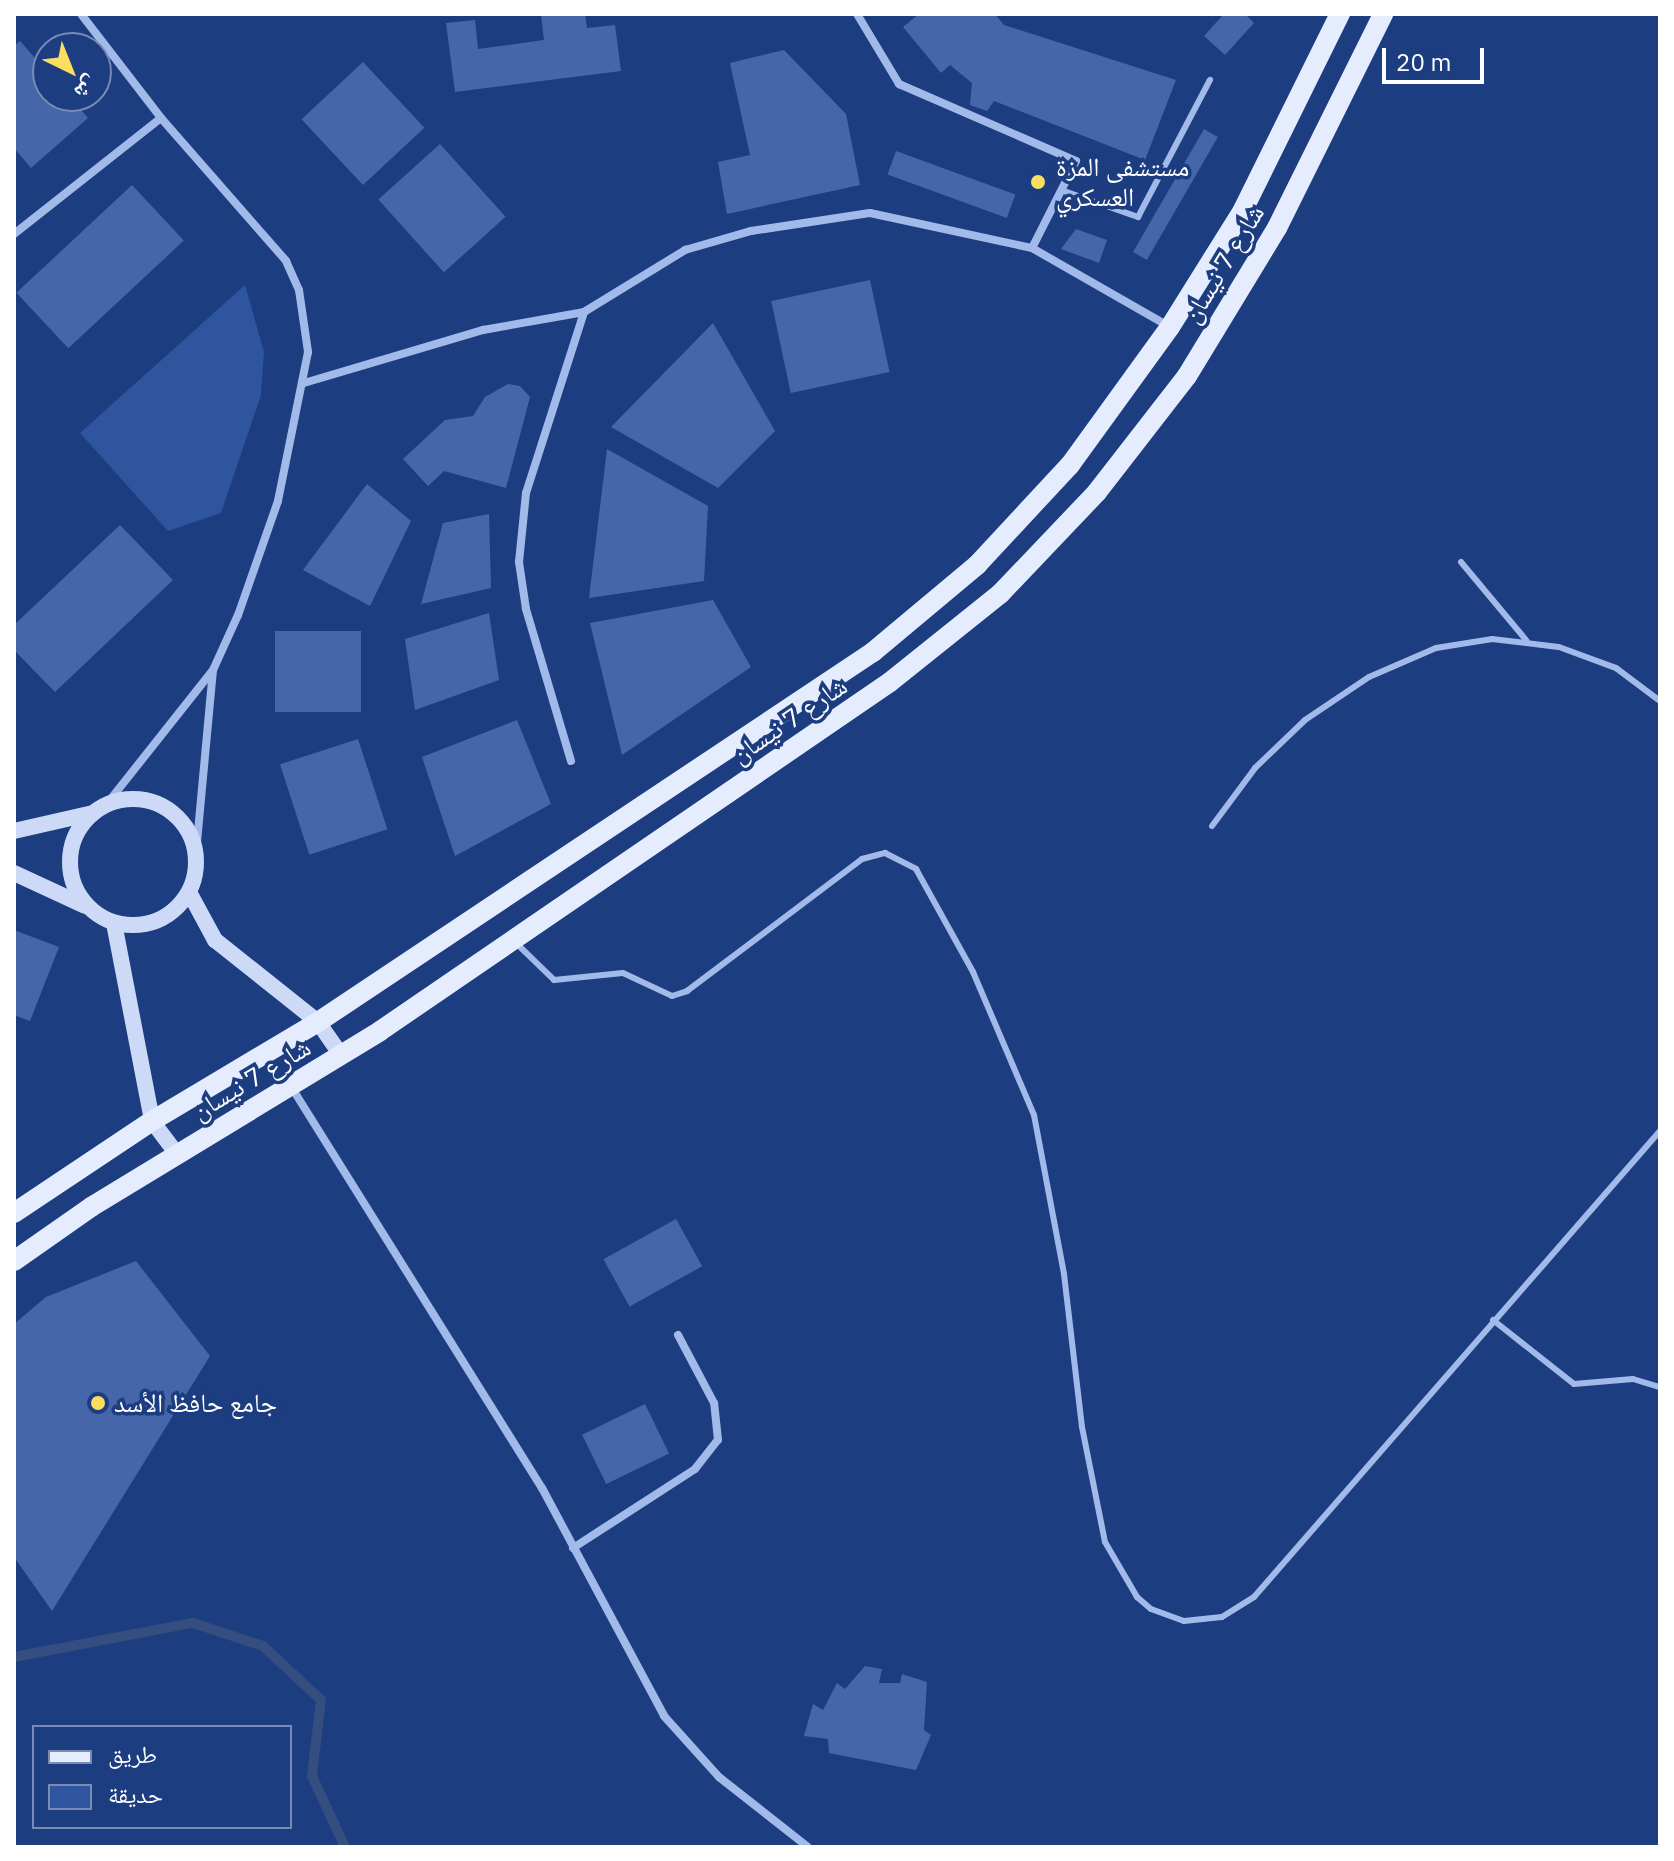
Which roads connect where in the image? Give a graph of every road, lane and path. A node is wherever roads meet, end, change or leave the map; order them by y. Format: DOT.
graph roads {
  1 [pos="81,14"];
  2 [pos="857,14"];
  3 [pos="1340,14"];
  4 [pos="1383,14"];
  5 [pos="1210,80"];
  6 [pos="161,118"];
  7 [pos="1061,190"];
  8 [pos="16,229"];
  9 [pos="1032,248"];
  10 [pos="584,312"];
  11 [pos="1170,327"];
  12 [pos="304,383"];
  13 [pos="1461,562"];
  14 [pos="1526,640"];
  15 [pos="213,670"];
  16 [pos="1660,701"];
  17 [pos="571,761"];
  18 [pos="100,809"];
  19 [pos="1212,826"];
  20 [pos="14,831"];
  21 [pos="196,853"];
  22 [pos="14,873"];
  23 [pos="189,892"];
  24 [pos="88,907"];
  25 [pos="114,923"];
  26 [pos="513,940"];
  27 [pos="318,1022"];
  28 [pos="341,1055"];
  29 [pos="292,1088"];
  30 [pos="152,1121"];
  31 [pos="1660,1131"];
  32 [pos="177,1154"];
  33 [pos="14,1213"];
  34 [pos="14,1261"];
  35 [pos="1493,1320"];
  36 [pos="678,1335"];
  37 [pos="1660,1387"];
  38 [pos="573,1548"];
  39 [pos="808,1847"];
  1 -- 6 [label="street"];
  2 -- 7 [label="street"];
  3 -- 11 [label="main road, شارع 7 نيسان"];
  4 -- 26 [label="main road, شارع 7 نيسان"];
  5 -- 7 [label="lane"];
  6 -- 8 [label="street"];
  6 -- 12 [label="street"];
  7 -- 9 [label="street"];
  9 -- 10 [label="street"];
  9 -- 11 [label="street"];
  10 -- 12 [label="street"];
  10 -- 17 [label="street"];
  11 -- 27 [label="main road, شارع 7 نيسان"];
  12 -- 15 [label="street"];
  13 -- 14 [label="lane"];
  14 -- 16 [label="lane"];
  14 -- 19 [label="lane"];
  15 -- 18 [label="street"];
  15 -- 21 [label="street"];
  18 -- 20 [label="street"];
  18 -- 21 [label="street"];
  18 -- 24 [label="street"];
  21 -- 23 [label="street"];
  22 -- 24 [label="street"];
  23 -- 25 [label="street"];
  23 -- 27 [label="street"];
  24 -- 25 [label="street"];
  25 -- 30 [label="street"];
  26 -- 28 [label="main road, شارع 7 نيسان"];
  26 -- 35 [label="lane"];
  27 -- 28 [label="street"];
  27 -- 30 [label="main road, شارع 7 نيسان"];
  28 -- 29 [label="main road, شارع 7 نيسان"];
  29 -- 32 [label="main road, شارع 7 نيسان"];
  29 -- 38 [label="street"];
  30 -- 32 [label="street"];
  30 -- 33 [label="main road, شارع 7 نيسان"];
  31 -- 35 [label="lane"];
  32 -- 34 [label="main road, شارع 7 نيسان"];
  35 -- 37 [label="lane"];
  36 -- 38 [label="street"];
  38 -- 39 [label="street"];
}
